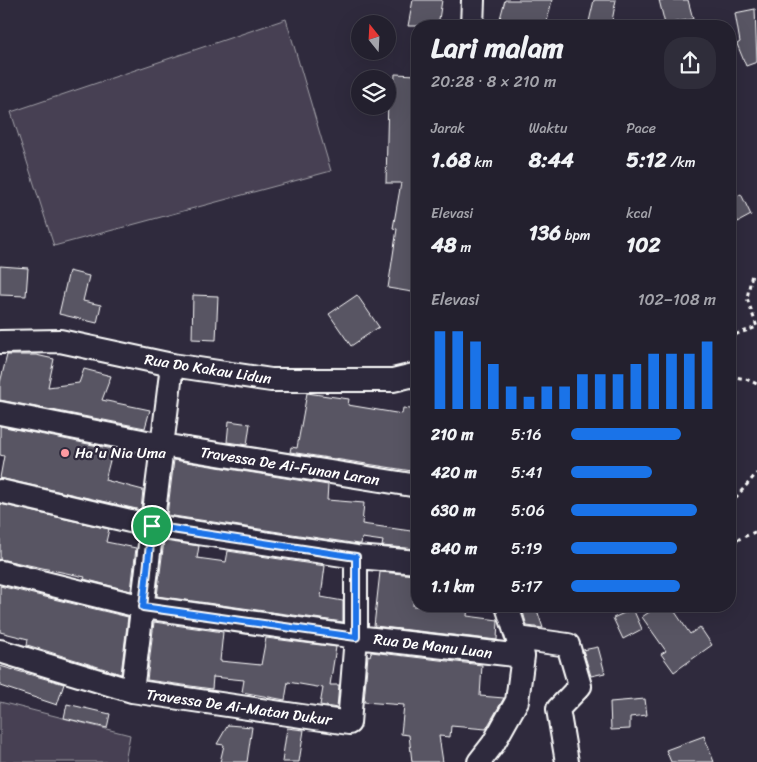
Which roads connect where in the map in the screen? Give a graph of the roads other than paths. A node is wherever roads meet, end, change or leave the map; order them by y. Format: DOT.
graph roads {
  1 [pos="473,0"];
  2 [pos="472,20"];
  3 [pos="1,345"];
  4 [pos="172,365"];
  5 [pos="411,376"];
  6 [pos="0,413"];
  7 [pos="162,445"];
  8 [pos="411,485"];
  9 [pos="0,491"];
  10 [pos="152,526"];
  11 [pos="356,557"];
  12 [pos="411,561"];
  13 [pos="0,572"];
  14 [pos="143,607"];
  15 [pos="509,612"];
  16 [pos="356,637"];
  17 [pos="521,647"];
  18 [pos="0,651"];
  19 [pos="132,691"];
  20 [pos="479,762"];
  21 [pos="567,762"];
  1 -- 2 [label="street"];
  3 -- 4 [label="street, Rua Do Kakau Lidun"];
  4 -- 5 [label="street, Rua Do Kakau Lidun"];
  4 -- 7 [label="street"];
  6 -- 7 [label="street, Travessa De Ai-Funan Laran"];
  7 -- 8 [label="street, Travessa De Ai-Funan Laran"];
  7 -- 10 [label="street"];
  9 -- 10 [label="street"];
  10 -- 11 [label="street"];
  10 -- 14 [label="street"];
  11 -- 12 [label="street"];
  11 -- 16 [label="street"];
  13 -- 14 [label="street, Rua De Manu Luan"];
  14 -- 16 [label="street, Rua De Manu Luan"];
  14 -- 19 [label="street"];
  15 -- 17 [label="street"];
  16 -- 17 [label="street, Rua De Manu Luan"];
  16 -- 19 [label="street, Travessa De Ai-Matan Dukur"];
  17 -- 20 [label="street"];
  17 -- 21 [label="street, Rua De Manu Luan"];
  18 -- 19 [label="street"];
}
